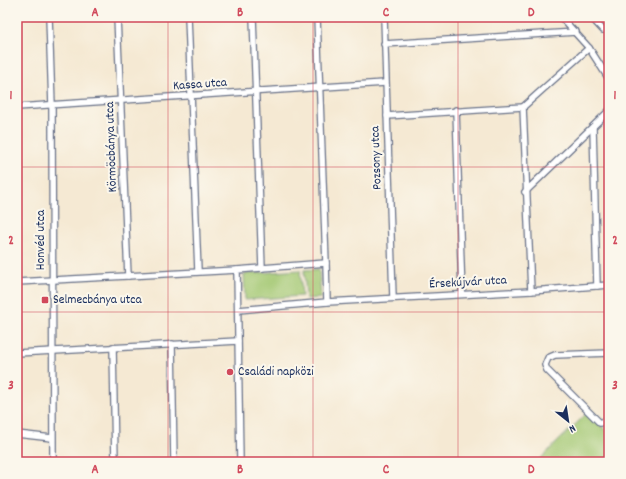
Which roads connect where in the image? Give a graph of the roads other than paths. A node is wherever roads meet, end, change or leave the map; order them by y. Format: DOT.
graph roads {
  1 [pos="49,17"];
  2 [pos="117,17"];
  3 [pos="188,17"];
  4 [pos="253,17"];
  5 [pos="317,17"];
  6 [pos="384,17"];
  7 [pos="561,17"];
  8 [pos="591,17"];
  9 [pos="606,30"];
  10 [pos="576,32"];
  11 [pos="384,44"];
  12 [pos="589,48"];
  13 [pos="609,79"];
  14 [pos="385,83"];
  15 [pos="320,88"];
  16 [pos="256,92"];
  17 [pos="191,96"];
  18 [pos="121,101"];
  19 [pos="52,106"];
  20 [pos="523,106"];
  21 [pos="17,107"];
  22 [pos="456,110"];
  23 [pos="609,111"];
  24 [pos="387,116"];
  25 [pos="593,127"];
  26 [pos="526,192"];
  27 [pos="326,263"];
  28 [pos="262,268"];
  29 [pos="237,270"];
  30 [pos="198,271"];
  31 [pos="128,276"];
  32 [pos="52,280"];
  33 [pos="17,282"];
  34 [pos="609,285"];
  35 [pos="597,286"];
  36 [pos="531,291"];
  37 [pos="462,294"];
  38 [pos="393,298"];
  39 [pos="327,302"];
  40 [pos="238,310"];
  41 [pos="238,341"];
  42 [pos="172,344"];
  43 [pos="114,347"];
  44 [pos="52,351"];
  45 [pos="17,353"];
  46 [pos="609,353"];
  47 [pos="609,419"];
  48 [pos="17,434"];
  49 [pos="52,438"];
  50 [pos="53,462"];
  51 [pos="115,462"];
  52 [pos="174,462"];
  53 [pos="240,462"];
  1 -- 19 [label="street, Honvéd utca"];
  2 -- 18 [label="street, Körmöcbánya utca"];
  3 -- 17 [label="street"];
  4 -- 16 [label="street"];
  5 -- 15 [label="street"];
  6 -- 11 [label="street, Pozsony utca"];
  7 -- 10 [label="street"];
  8 -- 9 [label="street"];
  10 -- 11 [label="street"];
  10 -- 12 [label="street"];
  11 -- 14 [label="street, Pozsony utca"];
  12 -- 13 [label="street"];
  12 -- 20 [label="street"];
  14 -- 15 [label="street, Kassa utca"];
  14 -- 24 [label="street, Pozsony utca"];
  15 -- 16 [label="street, Kassa utca"];
  15 -- 27 [label="street"];
  16 -- 17 [label="street, Kassa utca"];
  16 -- 28 [label="street"];
  17 -- 18 [label="street, Kassa utca"];
  17 -- 30 [label="street"];
  18 -- 19 [label="street, Kassa utca"];
  18 -- 31 [label="street, Körmöcbánya utca"];
  19 -- 21 [label="street, Kassa utca"];
  19 -- 32 [label="street, Honvéd utca"];
  20 -- 22 [label="street"];
  20 -- 26 [label="street"];
  22 -- 24 [label="street"];
  22 -- 37 [label="street"];
  23 -- 25 [label="street"];
  24 -- 38 [label="street, Pozsony utca"];
  25 -- 26 [label="street"];
  25 -- 35 [label="street"];
  26 -- 36 [label="street"];
  27 -- 28 [label="street"];
  27 -- 39 [label="street"];
  28 -- 29 [label="street"];
  29 -- 30 [label="street"];
  29 -- 40 [label="street"];
  30 -- 31 [label="street"];
  31 -- 32 [label="street"];
  32 -- 33 [label="street"];
  32 -- 44 [label="street, Honvéd utca"];
  34 -- 35 [label="street, Érsekújvár utca"];
  35 -- 36 [label="street, Érsekújvár utca"];
  36 -- 37 [label="street, Érsekújvár utca"];
  37 -- 38 [label="street, Érsekújvár utca"];
  38 -- 39 [label="street, Érsekújvár utca"];
  39 -- 40 [label="street, Érsekújvár utca"];
  40 -- 41 [label="street"];
  41 -- 42 [label="street"];
  41 -- 53 [label="street"];
  42 -- 43 [label="street"];
  42 -- 52 [label="street"];
  43 -- 44 [label="street"];
  43 -- 51 [label="street"];
  44 -- 45 [label="street"];
  44 -- 49 [label="street, Honvéd utca"];
  46 -- 47 [label="street"];
  48 -- 49 [label="street"];
  49 -- 50 [label="street, Honvéd utca"];
}
